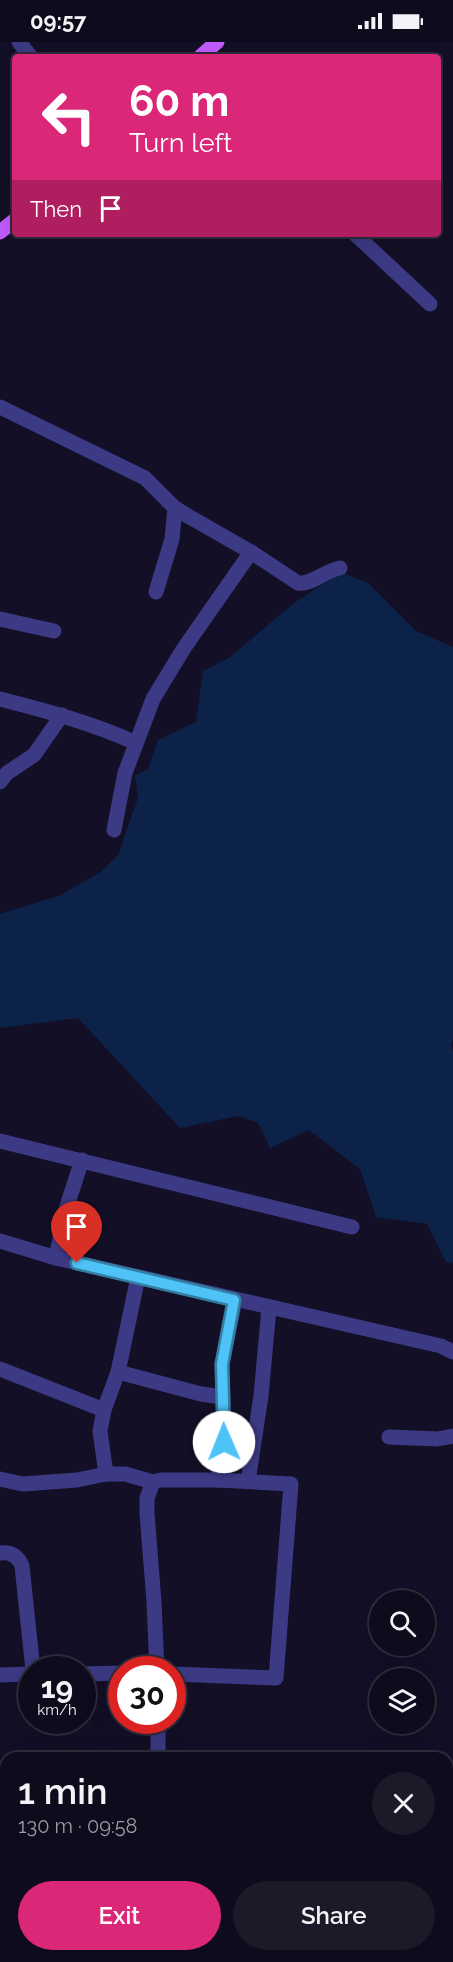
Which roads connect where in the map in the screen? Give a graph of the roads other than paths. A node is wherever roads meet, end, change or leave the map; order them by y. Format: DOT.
graph roads {
  1 [pos="19,42"];
  2 [pos="217,42"];
  3 [pos="29,54"];
  4 [pos="203,54"];
  5 [pos="12,222"];
  6 [pos="0,232"];
  7 [pos="358,237"];
  8 [pos="430,304"];
  9 [pos="0,407"];
  10 [pos="176,508"];
  11 [pos="251,552"];
  12 [pos="340,568"];
  13 [pos="156,591"];
  14 [pos="0,620"];
  15 [pos="54,630"];
  16 [pos="0,699"];
  17 [pos="62,715"];
  18 [pos="136,743"];
  19 [pos="0,782"];
  20 [pos="114,830"];
  21 [pos="0,1141"];
  22 [pos="82,1161"];
  23 [pos="352,1227"];
  24 [pos="0,1241"];
  25 [pos="56,1258"];
  26 [pos="138,1277"];
  27 [pos="234,1300"];
  28 [pos="269,1308"];
  29 [pos="453,1352"];
  30 [pos="0,1370"];
  31 [pos="118,1372"];
  32 [pos="222,1397"];
  33 [pos="104,1410"];
  34 [pos="453,1436"];
  35 [pos="389,1437"];
  36 [pos="106,1474"];
  37 [pos="0,1479"];
  38 [pos="218,1480"];
  39 [pos="248,1481"];
  40 [pos="153,1482"];
  41 [pos="0,1553"];
  42 [pos="32,1656"];
  43 [pos="156,1656"];
  44 [pos="18,1674"];
  45 [pos="0,1675"];
  46 [pos="186,1675"];
  47 [pos="158,1734"];
  48 [pos="158,1752"];
  1 -- 3 [label="street"];
  2 -- 4 [label="main road"];
  5 -- 6 [label="main road"];
  7 -- 8 [label="street"];
  9 -- 10 [label="street"];
  10 -- 11 [label="street"];
  10 -- 13 [label="street"];
  11 -- 12 [label="street"];
  11 -- 18 [label="street"];
  14 -- 15 [label="street"];
  16 -- 17 [label="street"];
  17 -- 18 [label="street"];
  17 -- 19 [label="street"];
  18 -- 20 [label="street"];
  21 -- 22 [label="street"];
  22 -- 23 [label="street"];
  22 -- 25 [label="street"];
  24 -- 25 [label="street"];
  25 -- 26 [label="street"];
  26 -- 27 [label="street"];
  26 -- 31 [label="street"];
  27 -- 28 [label="street"];
  27 -- 32 [label="street"];
  28 -- 29 [label="street"];
  28 -- 39 [label="street"];
  30 -- 33 [label="street"];
  31 -- 32 [label="street"];
  31 -- 33 [label="street"];
  32 -- 38 [label="street"];
  33 -- 36 [label="street"];
  34 -- 35 [label="street"];
  36 -- 37 [label="street"];
  36 -- 40 [label="street"];
  38 -- 39 [label="street"];
  38 -- 40 [label="street"];
  39 -- 46 [label="street"];
  40 -- 43 [label="street"];
  41 -- 42 [label="street"];
  44 -- 45 [label="street"];
  47 -- 48 [label="street"];
}
